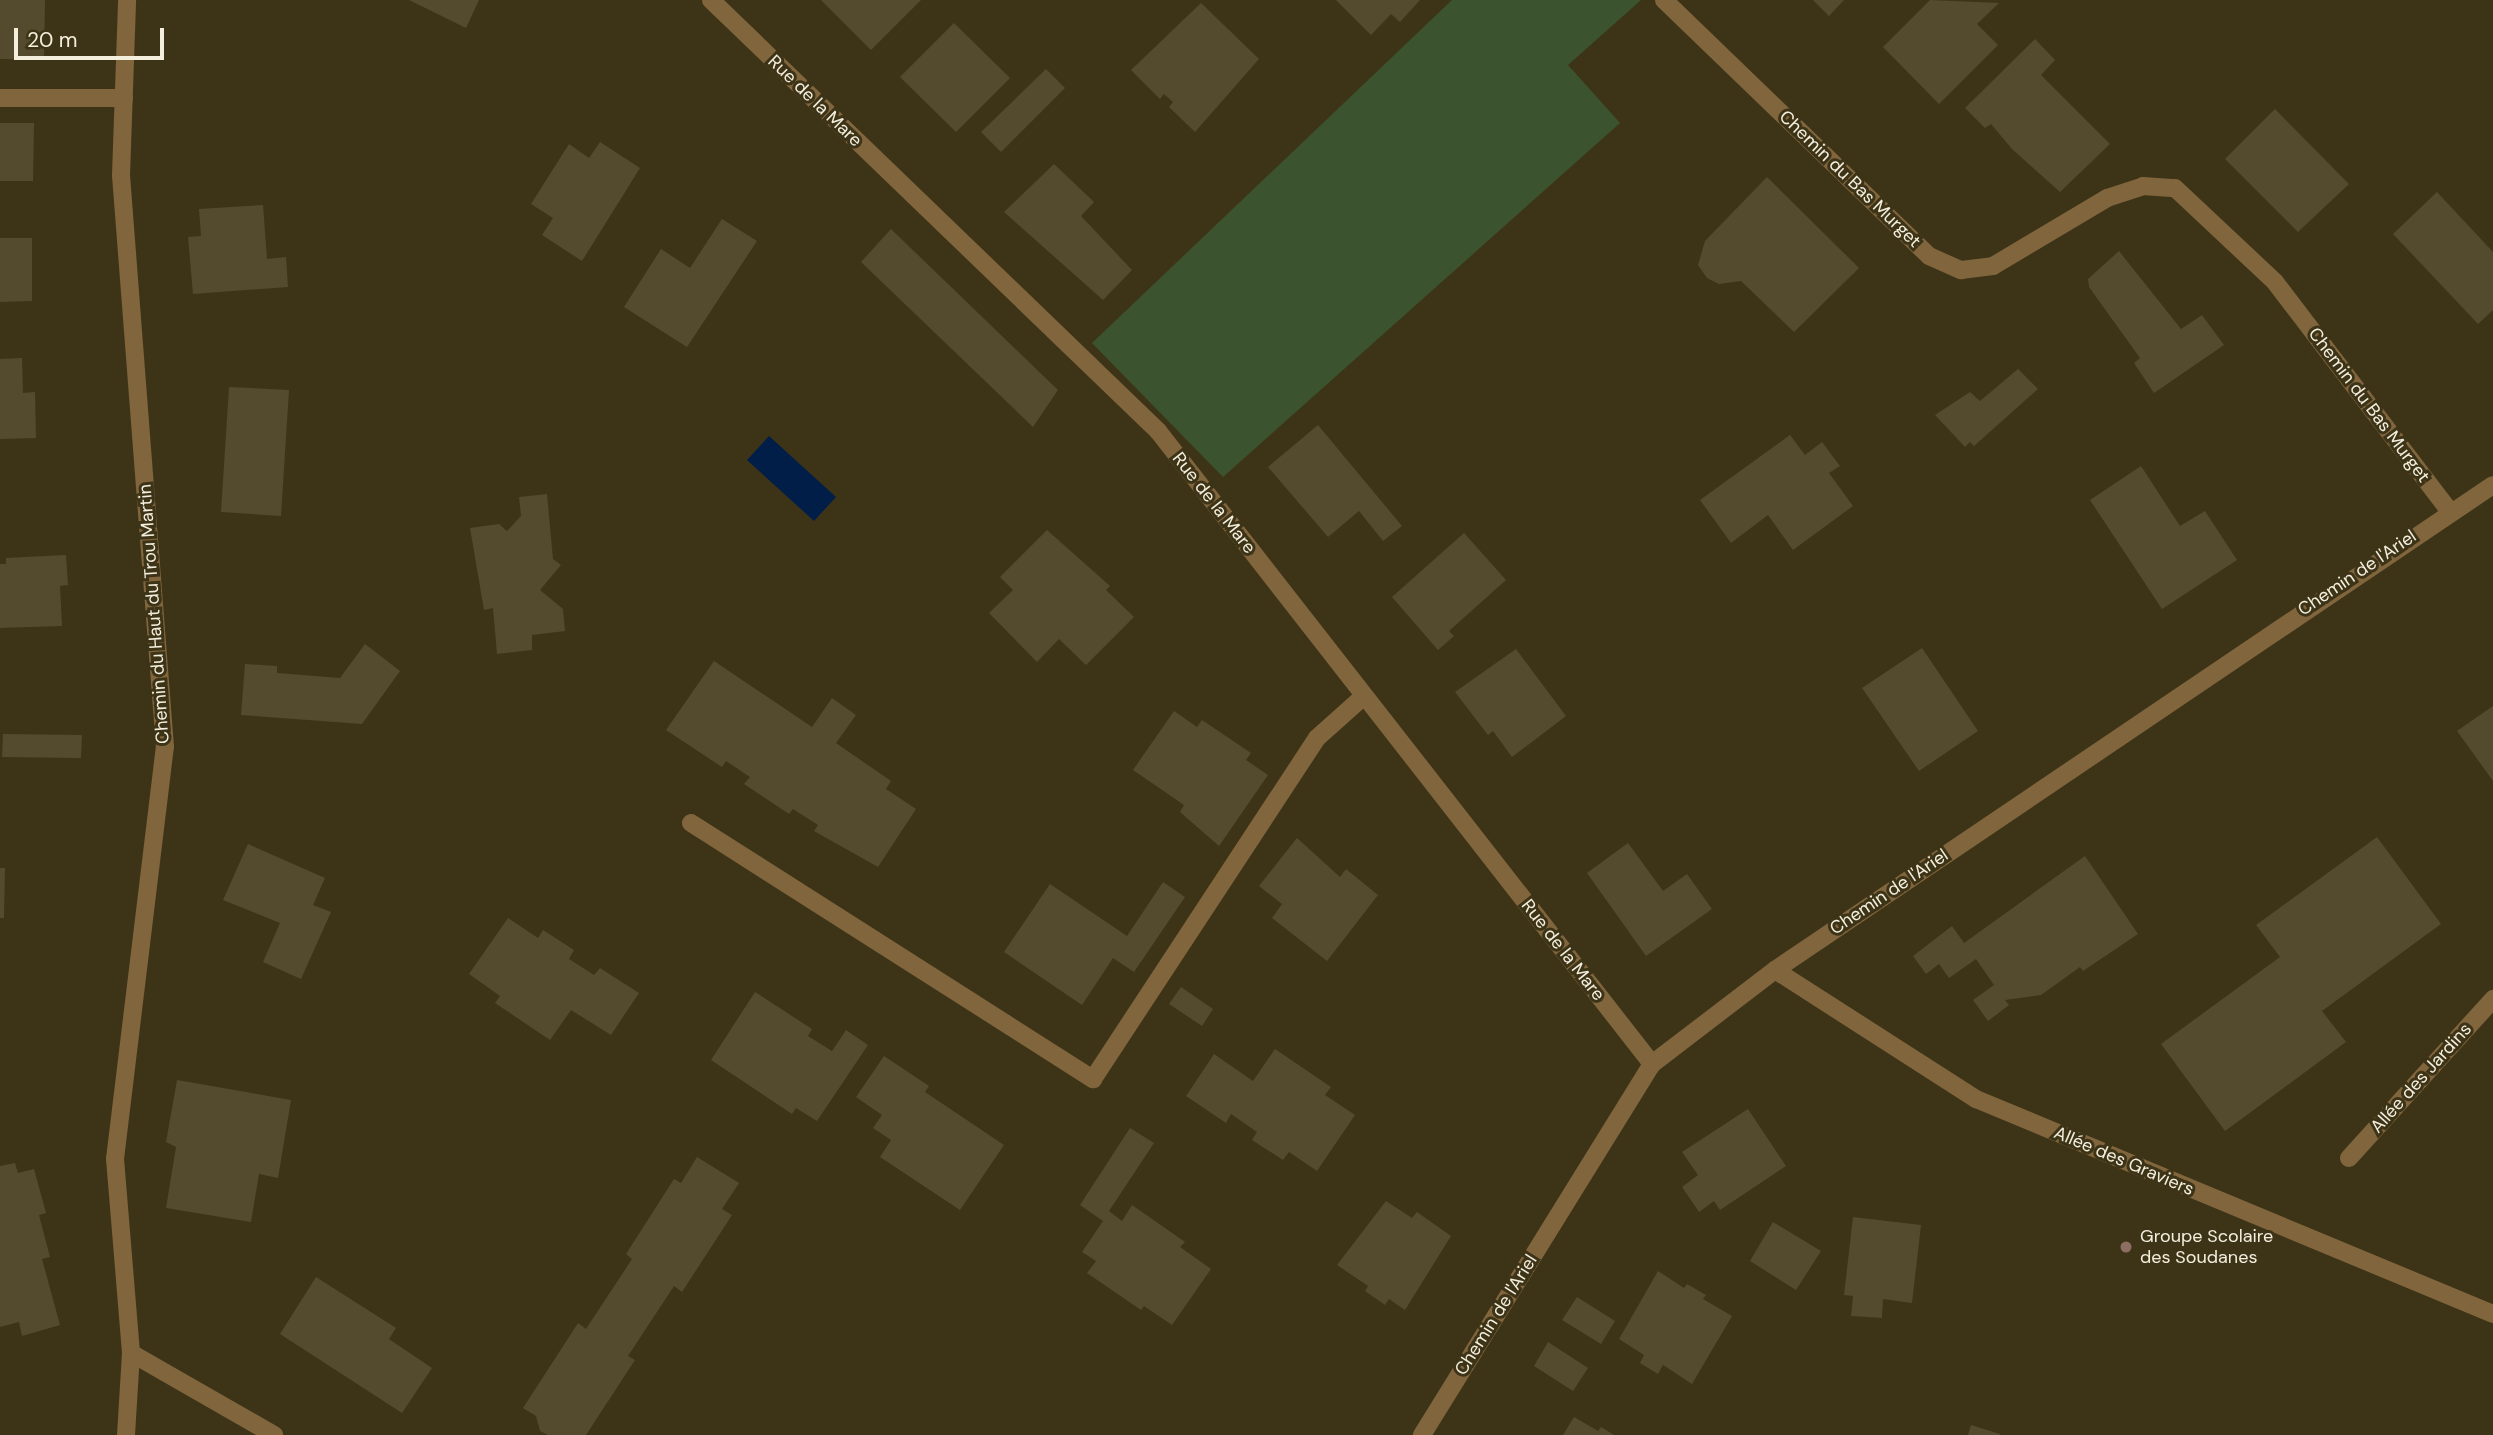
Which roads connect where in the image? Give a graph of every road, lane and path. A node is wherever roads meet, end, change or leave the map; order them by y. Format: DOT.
graph roads {
  1 [pos="127,0"];
  2 [pos="711,0"];
  3 [pos="1664,0"];
  4 [pos="0,98"];
  5 [pos="124,99"];
  6 [pos="2493,485"];
  7 [pos="2449,510"];
  8 [pos="1364,696"];
  9 [pos="691,823"];
  10 [pos="1775,970"];
  11 [pos="2493,999"];
  12 [pos="1652,1065"];
  13 [pos="2349,1158"];
  14 [pos="2493,1314"];
  15 [pos="131,1353"];
  16 [pos="126,1435"];
  17 [pos="274,1435"];
  18 [pos="1422,1435"];
  1 -- 5 [label="street, Chemin du Haut du Trou Martin"];
  2 -- 8 [label="street, Rue de la Mare"];
  3 -- 7 [label="street, Chemin du Bas Murget"];
  4 -- 5 [label="street"];
  5 -- 15 [label="street, Chemin du Haut du Trou Martin"];
  6 -- 7 [label="street, Chemin de l'Ariel"];
  7 -- 10 [label="street, Chemin de l'Ariel"];
  8 -- 9 [label="street"];
  8 -- 12 [label="street, Rue de la Mare"];
  10 -- 12 [label="street, Chemin de l'Ariel"];
  10 -- 14 [label="street, Allée des Graviers"];
  11 -- 13 [label="street, Allée des Jardins"];
  12 -- 18 [label="street, Chemin de l'Ariel"];
  15 -- 16 [label="street, Chemin du Haut du Trou Martin"];
  15 -- 17 [label="street"];
}
